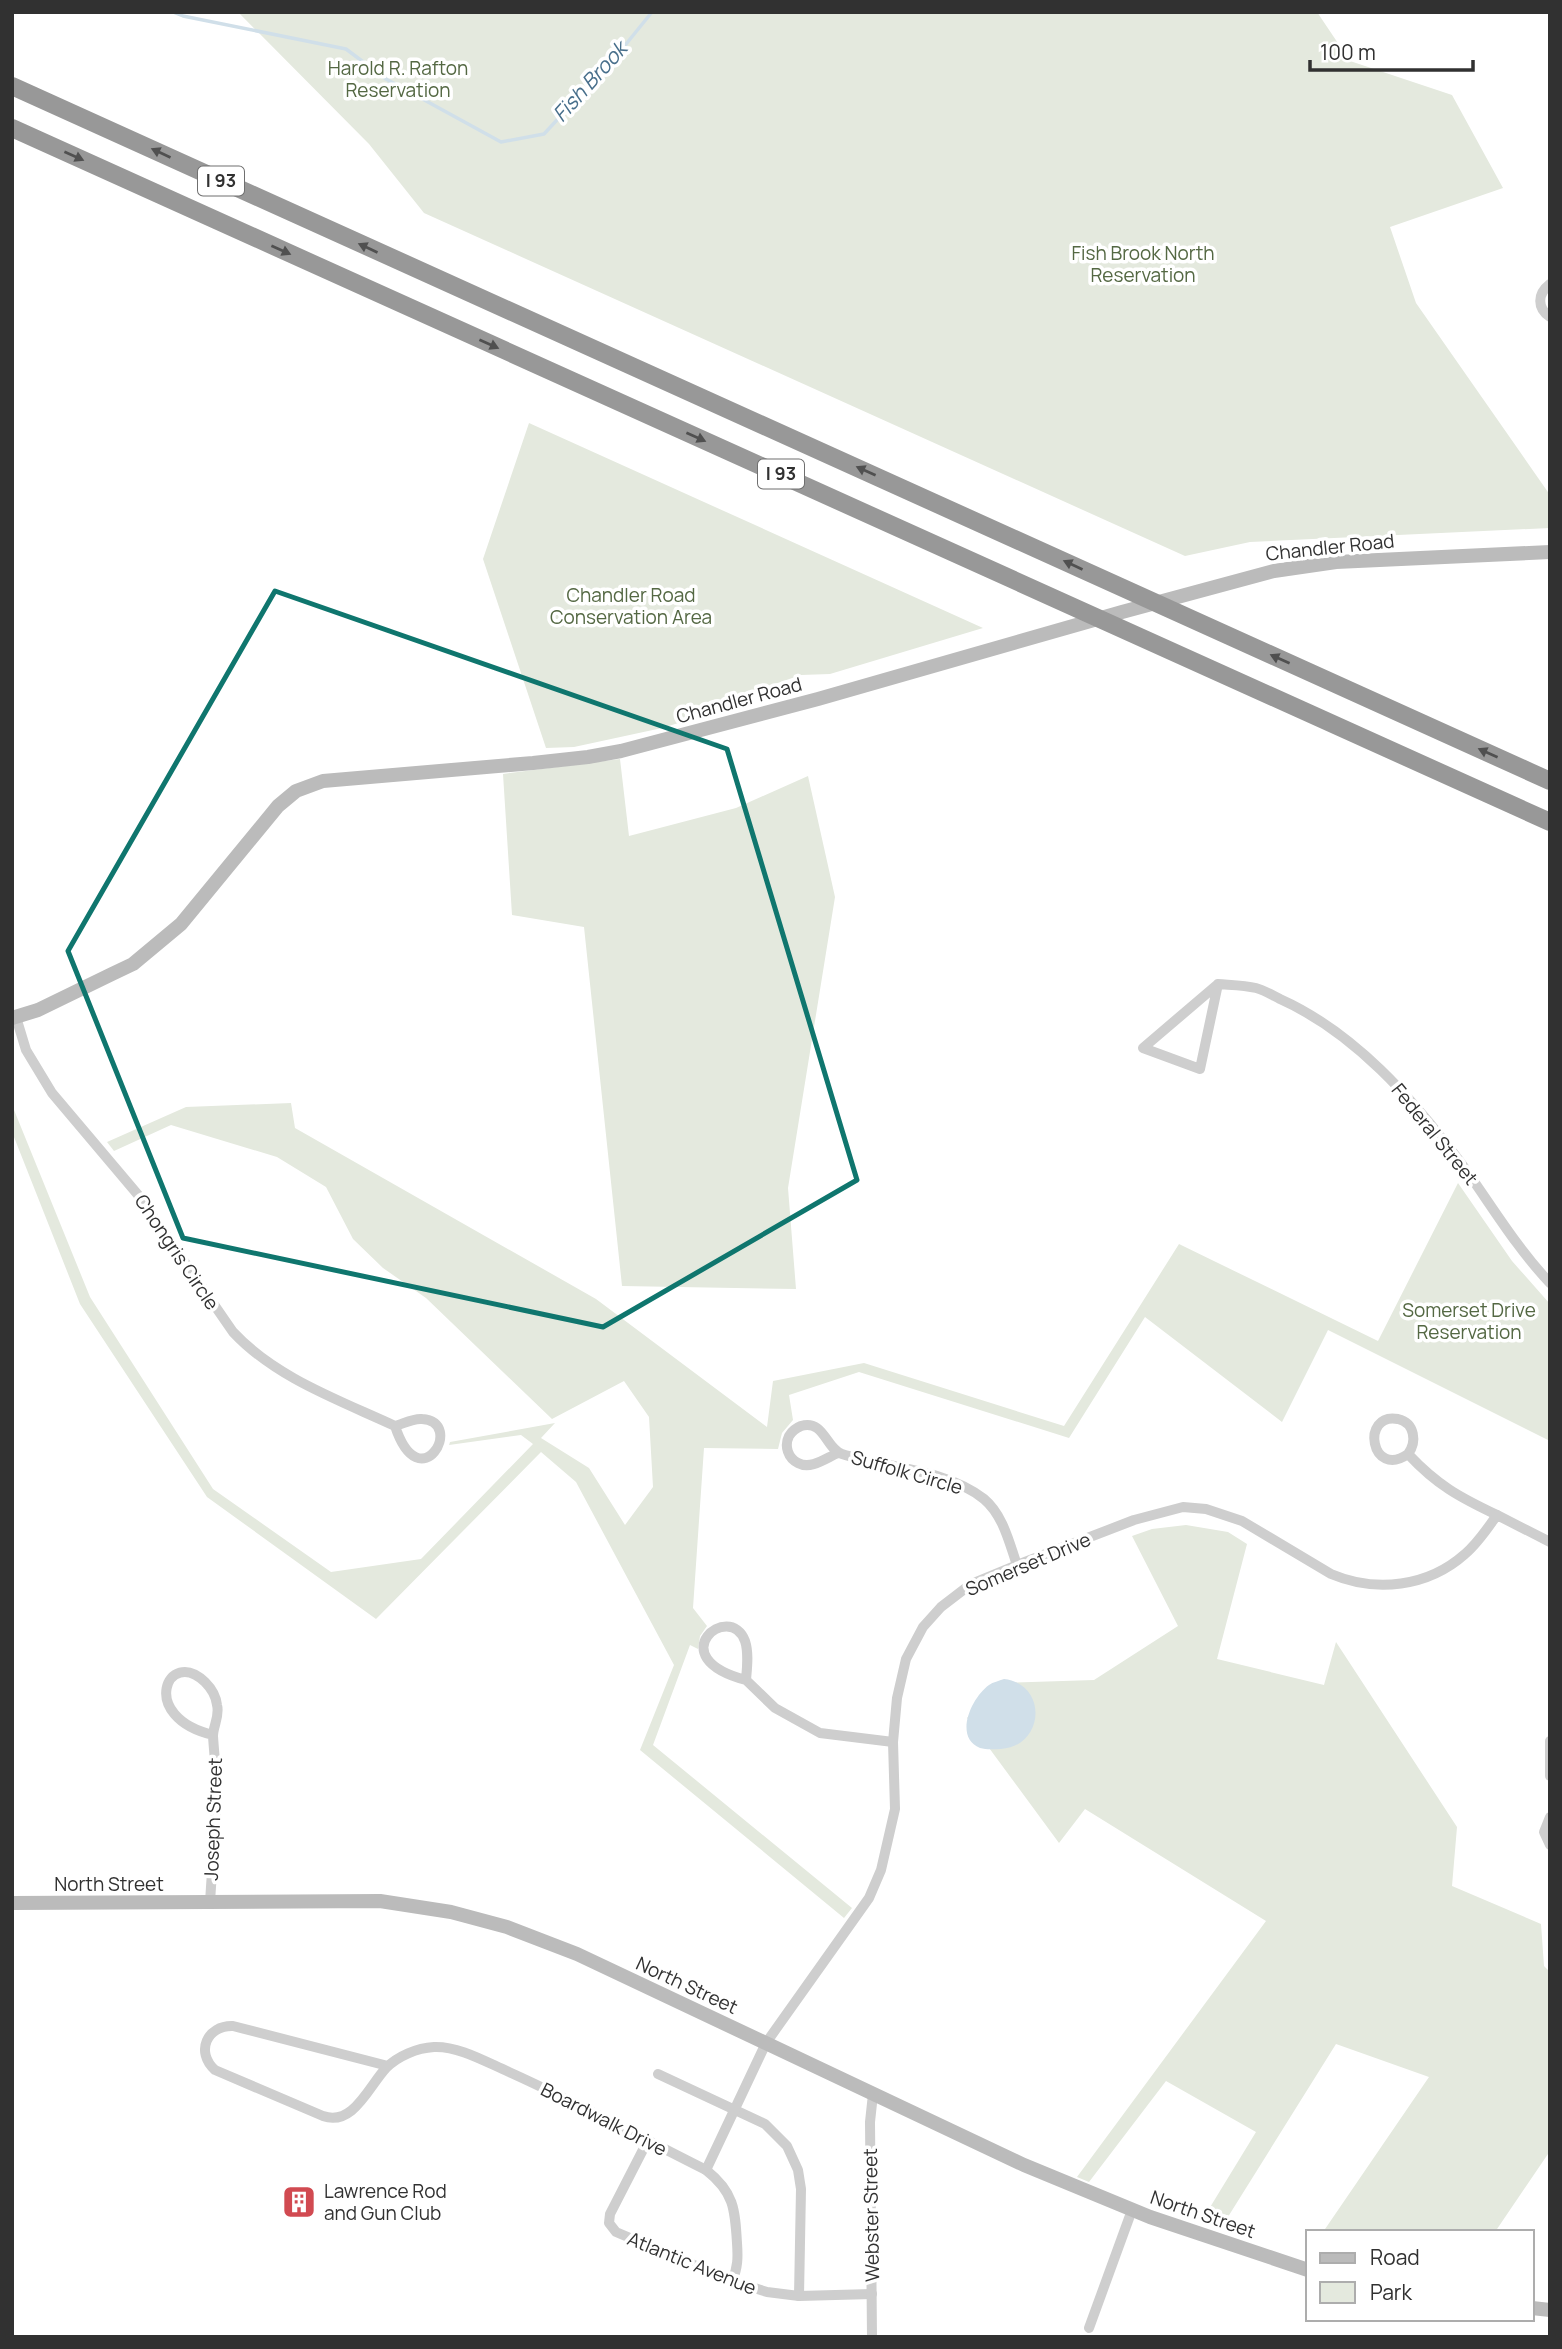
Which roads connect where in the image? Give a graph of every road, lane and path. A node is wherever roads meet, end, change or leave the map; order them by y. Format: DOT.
graph roads {
  1 [pos="12,86"];
  2 [pos="12,128"];
  3 [pos="1550,284"];
  4 [pos="1550,317"];
  5 [pos="1550,552"];
  6 [pos="1550,781"];
  7 [pos="1550,822"];
  8 [pos="1218,984"];
  9 [pos="14,1018"];
  10 [pos="1550,1283"];
  11 [pos="395,1426"];
  12 [pos="838,1453"];
  13 [pos="1408,1454"];
  14 [pos="1497,1515"];
  15 [pos="1550,1542"];
  16 [pos="1017,1565"];
  17 [pos="746,1680"];
  18 [pos="213,1735"];
  19 [pos="1550,1741"];
  20 [pos="893,1742"];
  21 [pos="1550,1776"];
  22 [pos="1550,1817"];
  23 [pos="1550,1845"];
  24 [pos="12,1903"];
  25 [pos="210,1903"];
  26 [pos="765,2043"];
  27 [pos="388,2066"];
  28 [pos="658,2074"];
  29 [pos="873,2094"];
  30 [pos="734,2110"];
  31 [pos="648,2140"];
  32 [pos="706,2169"];
  33 [pos="1132,2210"];
  34 [pos="1306,2269"];
  35 [pos="732,2281"];
  36 [pos="872,2294"];
  37 [pos="799,2296"];
  38 [pos="1089,2328"];
  39 [pos="872,2337"];
  6 -- 1 [label="highway, I 93, one-way"];
  2 -- 7 [label="highway, I 93, one-way"];
  3 -- 4 [label="street"];
  5 -- 9 [label="street, Chandler Road"];
  8 -- 8 [label="street"];
  8 -- 10 [label="street, Federal Street"];
  9 -- 11 [label="street, Chongris Circle"];
  11 -- 11 [label="street"];
  12 -- 12 [label="street, Suffolk Circle"];
  12 -- 16 [label="street, Suffolk Circle"];
  13 -- 13 [label="street"];
  13 -- 14 [label="street"];
  14 -- 15 [label="street"];
  14 -- 16 [label="street, Somerset Drive"];
  16 -- 20 [label="street, Somerset Drive"];
  17 -- 17 [label="street"];
  17 -- 20 [label="street"];
  18 -- 18 [label="street, Joseph Street"];
  18 -- 25 [label="street, Joseph Street"];
  19 -- 21 [label="street"];
  20 -- 26 [label="street, Somerset Drive"];
  22 -- 23 [label="street"];
  24 -- 25 [label="street, North Street"];
  25 -- 26 [label="street, North Street"];
  26 -- 29 [label="street, North Street"];
  26 -- 30 [label="street, Somerset Drive"];
  27 -- 27 [label="street, Boardwalk Drive"];
  27 -- 31 [label="street, Boardwalk Drive"];
  28 -- 30 [label="street"];
  29 -- 33 [label="street, North Street"];
  29 -- 36 [label="street, Webster Street"];
  30 -- 32 [label="street, Somerset Drive"];
  30 -- 37 [label="street"];
  31 -- 32 [label="street, Boardwalk Drive"];
  31 -- 35 [label="street, Atlantic Avenue"];
  32 -- 35 [label="street, Boardwalk Drive"];
  33 -- 34 [label="street, North Street"];
  33 -- 38 [label="street"];
  35 -- 37 [label="street, Atlantic Avenue"];
  36 -- 37 [label="street, Atlantic Avenue"];
  36 -- 39 [label="street, Webster Street"];
}
